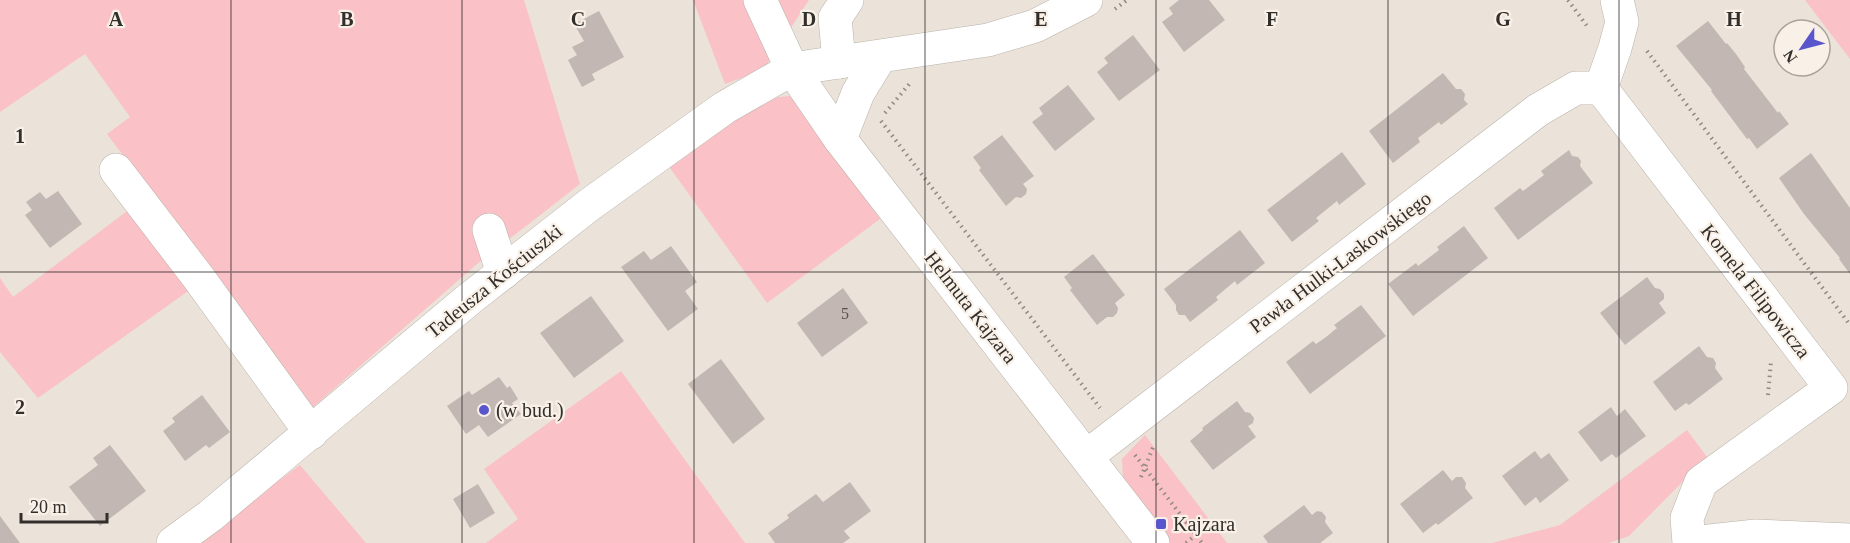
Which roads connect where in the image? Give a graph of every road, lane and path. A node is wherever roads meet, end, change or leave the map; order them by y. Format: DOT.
graph roads {
  1 [pos="760,0"];
  2 [pos="847,0"];
  3 [pos="1127,0"];
  4 [pos="1617,0"];
  5 [pos="1098,6"];
  6 [pos="1641,44"];
  7 [pos="880,57"];
  8 [pos="839,62"];
  9 [pos="792,69"];
  10 [pos="914,78"];
  11 [pos="1601,88"];
  12 [pos="840,139"];
  13 [pos="116,170"];
  14 [pos="489,230"];
  15 [pos="503,273"];
  16 [pos="1850,325"];
  17 [pos="1771,360"];
  18 [pos="1841,382"];
  19 [pos="1767,403"];
  20 [pos="1118,431"];
  21 [pos="311,433"];
  22 [pos="1156,438"];
  23 [pos="1087,456"];
  24 [pos="1144,468"];
  25 [pos="1140,479"];
  26 [pos="1196,536"];
  27 [pos="1850,540"];
  28 [pos="172,543"];
  29 [pos="1153,543"];
  30 [pos="1186,543"];
  31 [pos="1202,543"];
  32 [pos="1690,543"];
  1 -- 9 [label="street, Helmuta Kajzara"];
  2 -- 8 [label="street"];
  3 -- 5 [label="path"];
  4 -- 11 [label="street"];
  5 -- 7 [label="street, Tadeusza Kościuszki"];
  6 -- 16 [label="path"];
  7 -- 8 [label="street, Tadeusza Kościuszki"];
  7 -- 12 [label="street"];
  8 -- 9 [label="street, Tadeusza Kościuszki"];
  9 -- 12 [label="street, Helmuta Kajzara"];
  9 -- 15 [label="street, Tadeusza Kościuszki"];
  10 -- 20 [label="path"];
  11 -- 18 [label="street, Kornela Filipowicza"];
  11 -- 20 [label="street, Pawła Hulki-Laskowskiego"];
  12 -- 23 [label="street, Helmuta Kajzara"];
  13 -- 21 [label="street"];
  14 -- 15 [label="street"];
  15 -- 21 [label="street, Tadeusza Kościuszki"];
  17 -- 19 [label="path"];
  18 -- 32 [label="street, Kornela Filipowicza"];
  20 -- 23 [label="street, Pawła Hulki-Laskowskiego"];
  20 -- 24 [label="path"];
  21 -- 28 [label="street, Tadeusza Kościuszki"];
  22 -- 24 [label="path"];
  23 -- 29 [label="street, Helmuta Kajzara"];
  24 -- 25 [label="path"];
  24 -- 26 [label="path"];
  26 -- 30 [label="path"];
  26 -- 31 [label="path"];
  27 -- 32 [label="street"];
}
